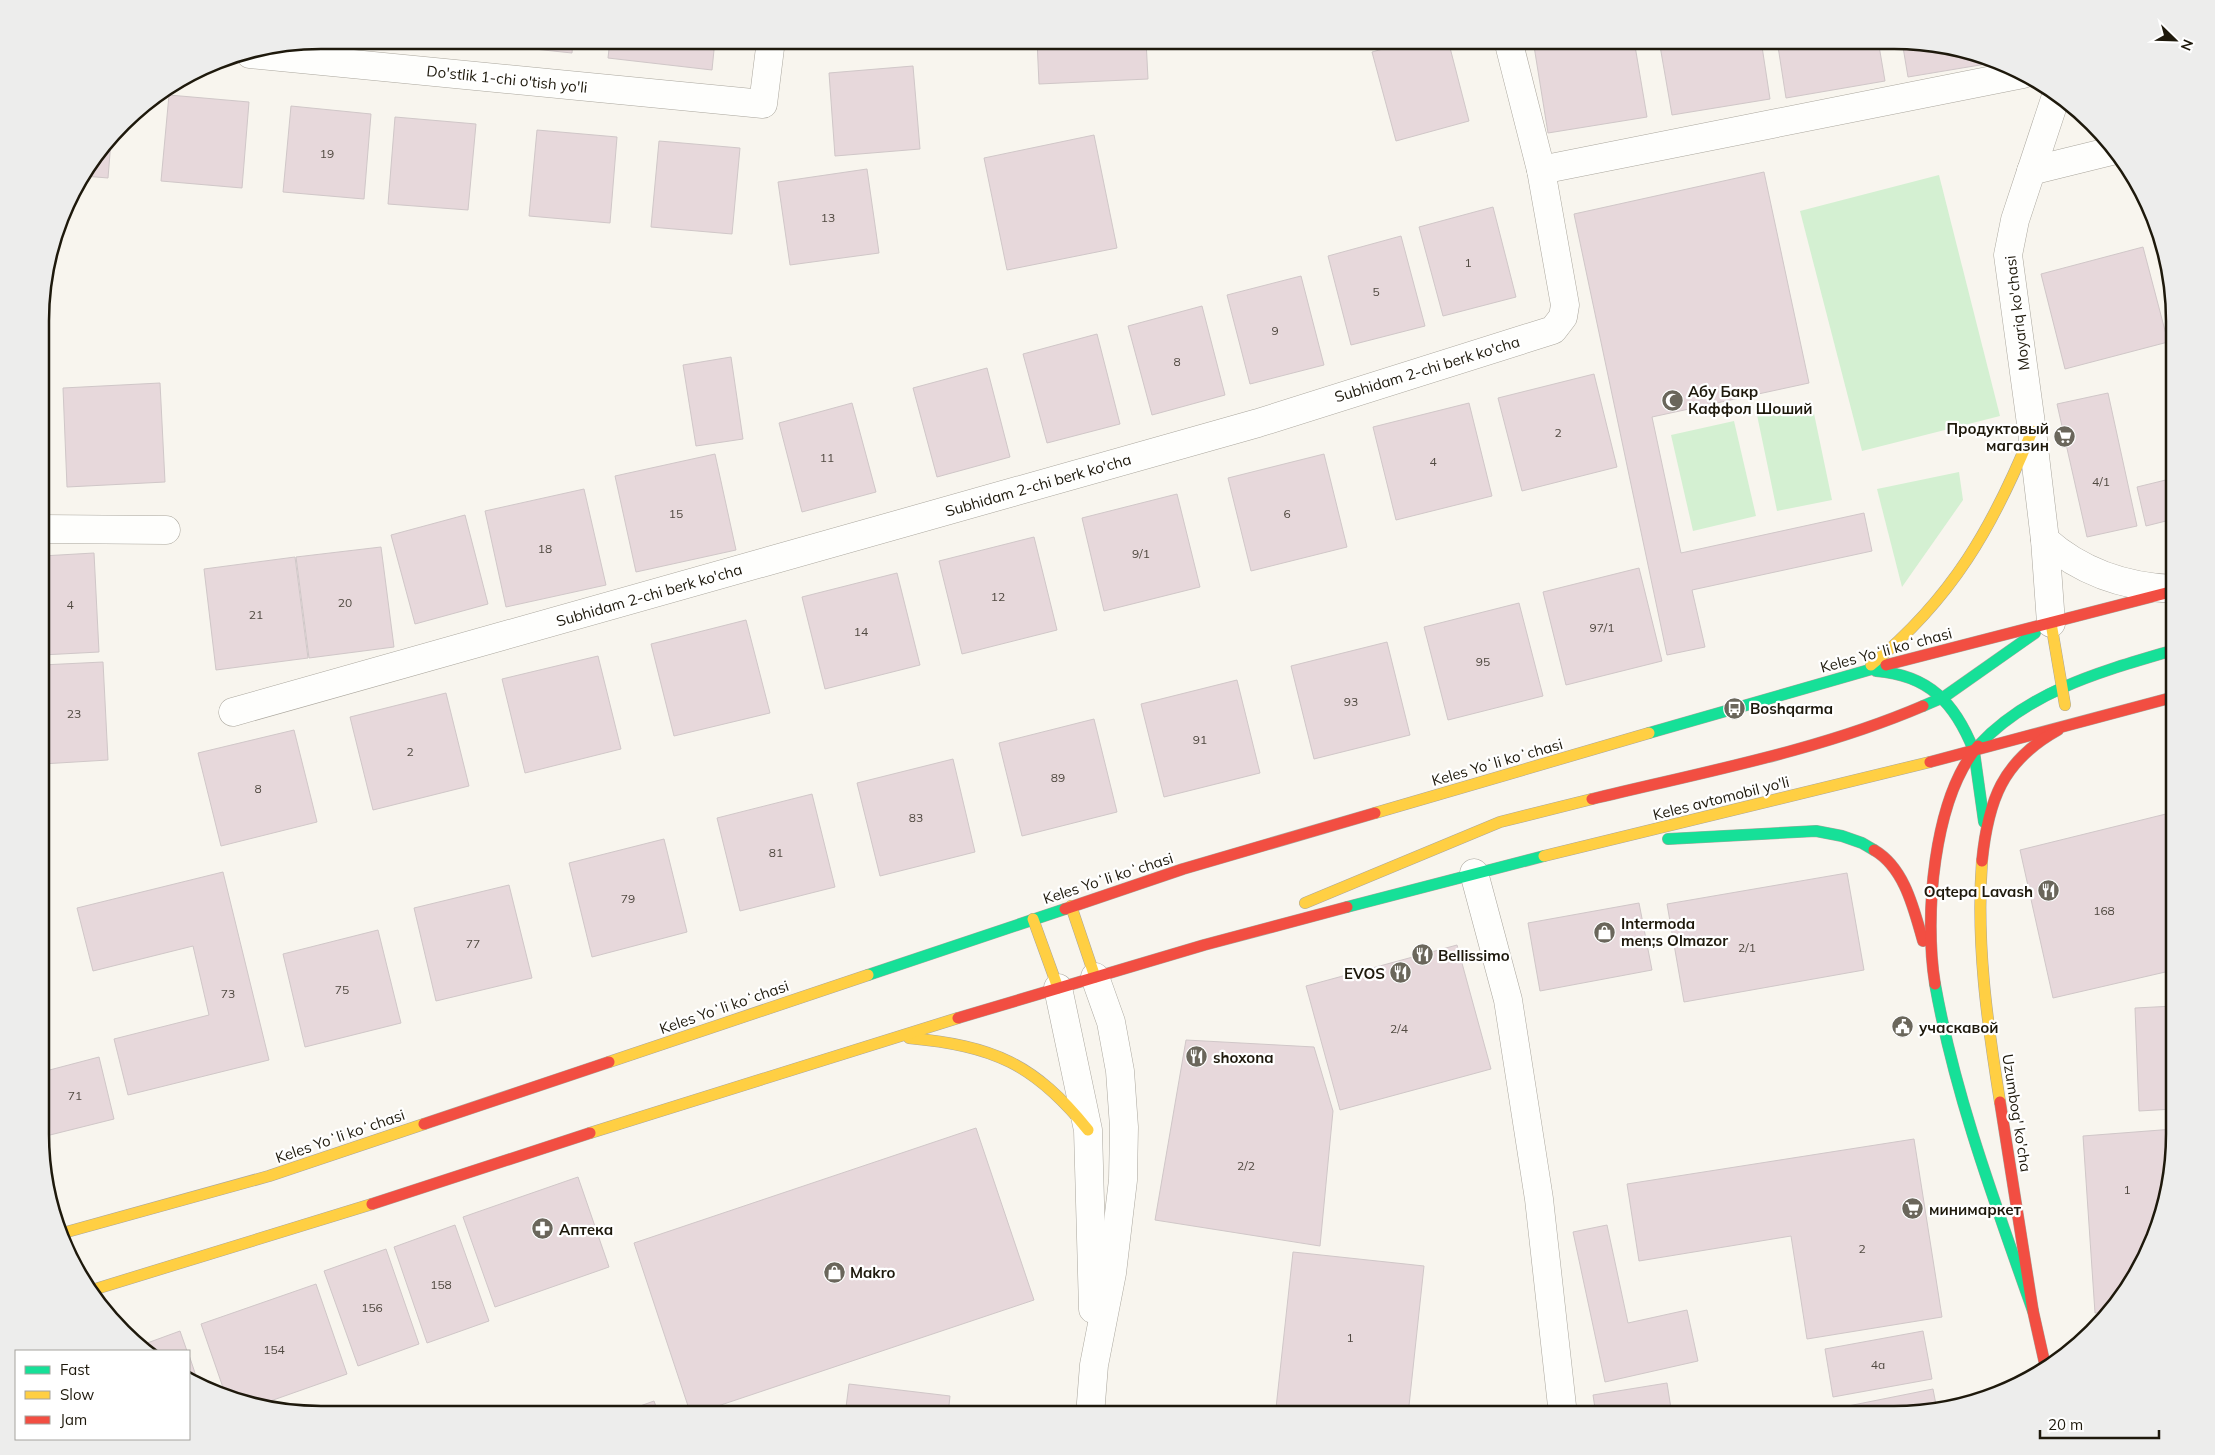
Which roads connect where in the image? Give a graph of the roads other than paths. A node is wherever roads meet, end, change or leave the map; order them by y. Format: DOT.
graph roads {
  1 [pos="770,49"];
  2 [pos="1510,49"];
  3 [pos="262,55"];
  4 [pos="2013,76"];
  5 [pos="2054,101"];
  6 [pos="2108,152"];
  7 [pos="1541,170"];
  8 [pos="2031,171"];
  9 [pos="2032,430"];
  10 [pos="49,529"];
  11 [pos="166,530"];
  12 [pos="2045,540"];
  13 [pos="2166,589"];
  14 [pos="2166,592"];
  15 [pos="2051,623"];
  16 [pos="2166,652"];
  17 [pos="1862,672"];
  18 [pos="2062,688"];
  19 [pos="1944,697"];
  20 [pos="2166,699"];
  21 [pos="233,712"];
  22 [pos="2068,724"];
  23 [pos="1974,751"];
  24 [pos="1985,828"];
  25 [pos="1601,843"];
  26 [pos="1474,873"];
  27 [pos="1071,906"];
  28 [pos="1033,919"];
  29 [pos="1204,945"];
  30 [pos="1933,974"];
  31 [pos="1095,977"];
  32 [pos="1058,988"];
  33 [pos="894,1037"];
  34 [pos="1088,1130"];
  35 [pos="67,1232"];
  36 [pos="97,1289"];
  37 [pos="2033,1311"];
  38 [pos="2044,1361"];
  39 [pos="1094,1365"];
  40 [pos="1091,1406"];
  41 [pos="1562,1406"];
  1 -- 3 [label="street, Do'stlik 1-chi o'tish yo'li"];
  2 -- 7 [label="street, Subhidam 2-chi berk ko'cha"];
  4 -- 7 [label="street"];
  5 -- 8 [label="street, Moyariq ko'chasi"];
  6 -- 8 [label="street"];
  7 -- 21 [label="street, Subhidam 2-chi berk ko'cha"];
  8 -- 9 [label="street, Moyariq ko'chasi"];
  9 -- 12 [label="street, Moyariq ko'chasi"];
  9 -- 17 [label="main road"];
  10 -- 11 [label="street"];
  12 -- 13 [label="street"];
  12 -- 15 [label="street, Moyariq ko'chasi"];
  14 -- 15 [label="main road, Keles Yoʻli koʻchasi"];
  15 -- 17 [label="main road, Keles Yoʻli koʻchasi"];
  15 -- 18 [label="main road"];
  15 -- 19 [label="main road"];
  16 -- 18 [label="main road"];
  17 -- 19 [label="main road, Uzumbog' ko'cha"];
  17 -- 27 [label="main road, Keles Yoʻli koʻchasi"];
  18 -- 22 [label="main road"];
  18 -- 23 [label="main road"];
  19 -- 23 [label="main road, Uzumbog' ko'cha"];
  19 -- 29 [label="main road"];
  20 -- 22 [label="main road"];
  22 -- 23 [label="main road"];
  22 -- 24 [label="main road, Uzumbog' ko'cha"];
  23 -- 24 [label="main road, Uzumbog' ko'cha"];
  23 -- 25 [label="main road, Keles avtomobil yo'li"];
  23 -- 30 [label="main road"];
  24 -- 37 [label="main road, Uzumbog' ko'cha"];
  25 -- 26 [label="main road, Keles avtomobil yo'li"];
  25 -- 30 [label="main road"];
  26 -- 29 [label="main road"];
  26 -- 41 [label="street"];
  27 -- 28 [label="main road, Keles Yoʻli koʻchasi"];
  27 -- 31 [label="main road"];
  28 -- 32 [label="main road"];
  28 -- 35 [label="main road, Keles Yoʻli koʻchasi"];
  29 -- 31 [label="main road"];
  30 -- 37 [label="main road"];
  31 -- 32 [label="main road"];
  31 -- 39 [label="street"];
  32 -- 33 [label="main road"];
  32 -- 34 [label="street"];
  33 -- 34 [label="main road"];
  33 -- 36 [label="main road"];
  34 -- 39 [label="street"];
  37 -- 38 [label="main road, Uzumbog' ko'cha"];
  39 -- 40 [label="street"];
}
